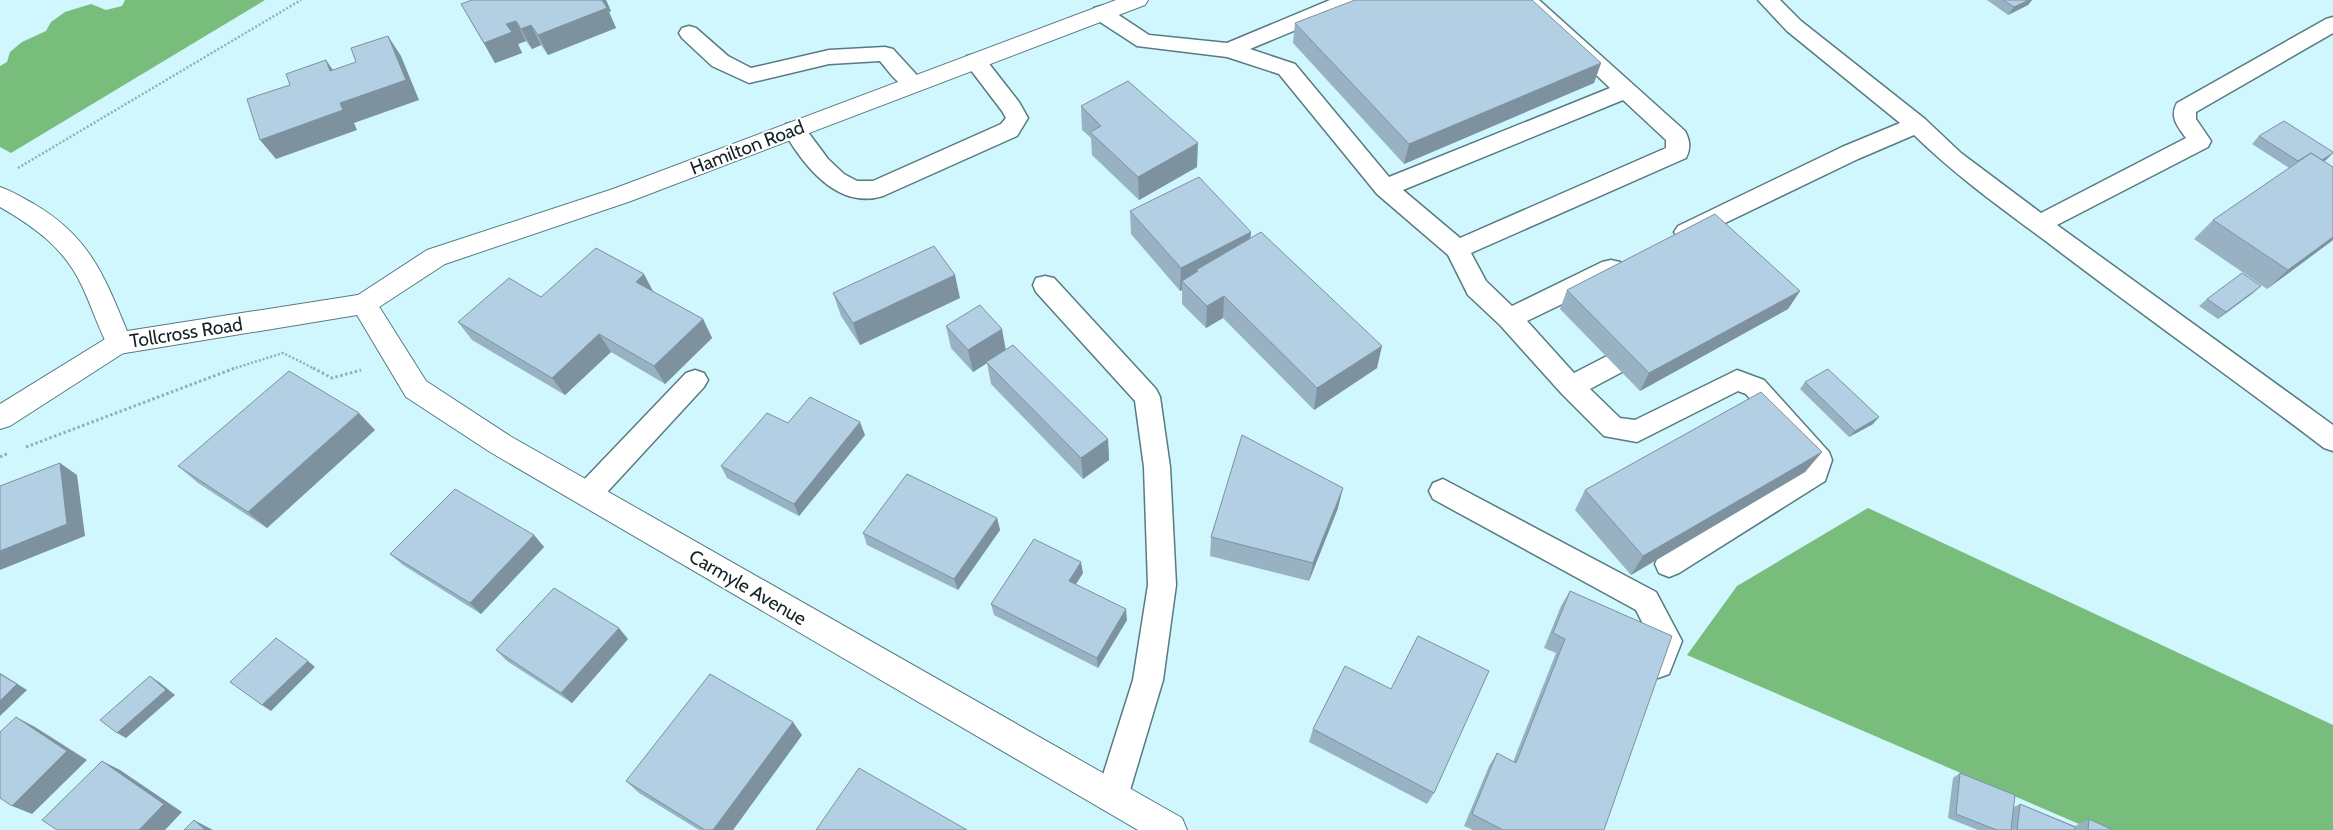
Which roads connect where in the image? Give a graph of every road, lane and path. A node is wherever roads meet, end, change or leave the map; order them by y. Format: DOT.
graph roads {
  1 [pos="301,0"];
  2 [pos="1137,0"];
  3 [pos="1349,0"];
  4 [pos="1527,0"];
  5 [pos="1768,0"];
  6 [pos="1101,14"];
  7 [pos="2333,24"];
  8 [pos="690,33"];
  9 [pos="1229,50"];
  10 [pos="975,61"];
  11 [pos="914,84"];
  12 [pos="1626,90"];
  13 [pos="1917,125"];
  14 [pos="794,130"];
  15 [pos="17,168"];
  16 [pos="1385,188"];
  17 [pos="0,196"];
  18 [pos="2039,224"];
  19 [pos="1669,241"];
  20 [pos="1457,249"];
  21 [pos="1633,258"];
  22 [pos="1045,285"];
  23 [pos="364,304"];
  24 [pos="1509,318"];
  25 [pos="1667,336"];
  26 [pos="119,342"];
  27 [pos="398,360"];
  28 [pos="695,380"];
  29 [pos="1571,387"];
  30 [pos="0,418"];
  31 [pos="2333,440"];
  32 [pos="0,457"];
  33 [pos="1444,492"];
  34 [pos="588,494"];
  35 [pos="1669,564"];
  36 [pos="1648,690"];
  37 [pos="1112,797"];
  38 [pos="1170,830"];
  1 -- 15 [label="path"];
  2 -- 6 [label="main road, Hamilton Road"];
  3 -- 9 [label="lane"];
  4 -- 12 [label="lane"];
  5 -- 13 [label="lane"];
  6 -- 9 [label="lane"];
  6 -- 10 [label="main road, Hamilton Road"];
  7 -- 18 [label="lane"];
  8 -- 11 [label="lane"];
  9 -- 16 [label="lane"];
  10 -- 11 [label="main road, Hamilton Road"];
  10 -- 14 [label="lane"];
  11 -- 14 [label="main road, Hamilton Road"];
  12 -- 16 [label="lane"];
  12 -- 20 [label="lane"];
  13 -- 18 [label="lane"];
  13 -- 19 [label="lane"];
  14 -- 23 [label="main road, Hamilton Road"];
  16 -- 20 [label="lane"];
  17 -- 26 [label="main road"];
  18 -- 31 [label="lane"];
  20 -- 24 [label="lane"];
  21 -- 24 [label="lane"];
  22 -- 37 [label="lane"];
  23 -- 26 [label="main road, Tollcross Road"];
  23 -- 27 [label="main road, Carmyle Avenue"];
  24 -- 29 [label="lane"];
  25 -- 29 [label="lane"];
  26 -- 30 [label="main road, Tollcross Road"];
  27 -- 32 [label="path"];
  27 -- 34 [label="main road, Carmyle Avenue"];
  28 -- 34 [label="lane"];
  29 -- 35 [label="lane"];
  33 -- 36 [label="lane"];
  34 -- 37 [label="main road, Carmyle Avenue"];
  37 -- 38 [label="main road, Carmyle Avenue"];
}
